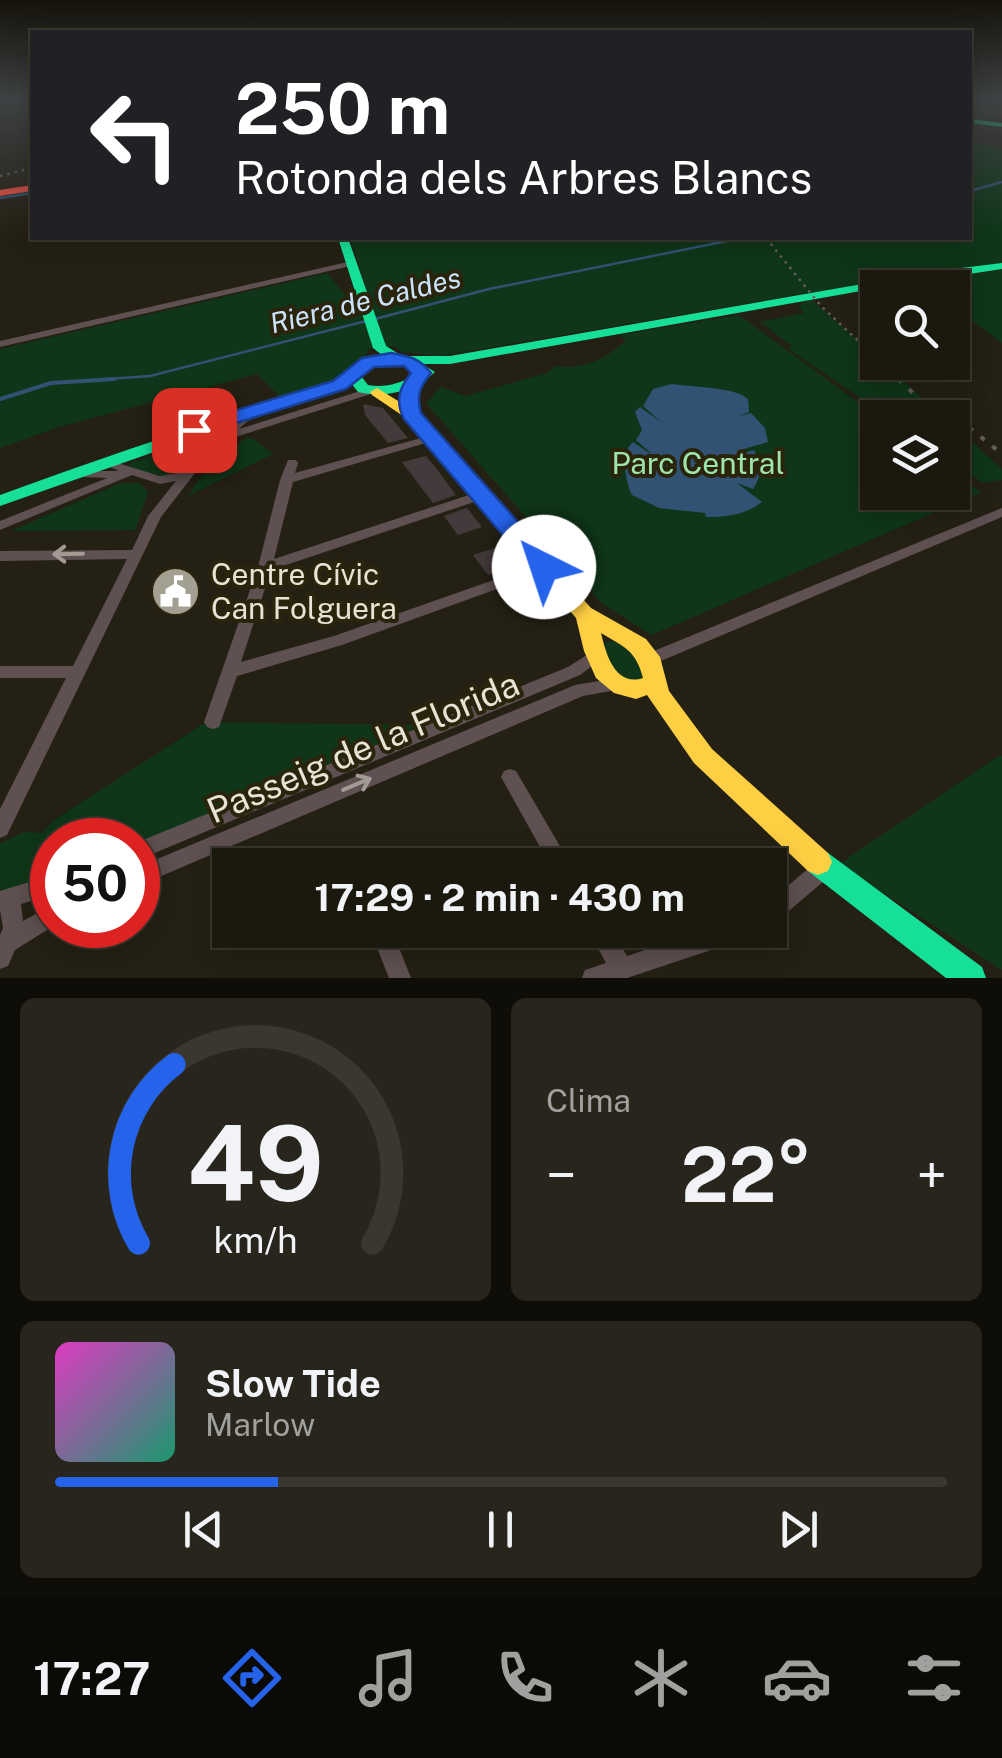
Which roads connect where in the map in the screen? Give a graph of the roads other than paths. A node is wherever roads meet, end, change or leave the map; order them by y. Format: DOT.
graph roads {
  1 [pos="30,187"];
  2 [pos="0,192"];
  3 [pos="344,240"];
  4 [pos="352,263"];
  5 [pos="1002,266"];
  6 [pos="0,344"];
  7 [pos="387,357"];
  8 [pos="450,360"];
  9 [pos="416,382"];
  10 [pos="363,388"];
  11 [pos="411,414"];
  12 [pos="240,420"];
  13 [pos="194,430"];
  14 [pos="168,438"];
  15 [pos="432,438"];
  16 [pos="211,448"];
  17 [pos="292,463"];
  18 [pos="118,468"];
  19 [pos="187,472"];
  20 [pos="146,476"];
  21 [pos="286,480"];
  22 [pos="482,495"];
  23 [pos="1002,512"];
  24 [pos="155,516"];
  25 [pos="1,518"];
  26 [pos="136,554"];
  27 [pos="0,556"];
  28 [pos="265,567"];
  29 [pos="544,567"];
  30 [pos="584,614"];
  31 [pos="616,634"];
  32 [pos="594,649"];
  33 [pos="650,660"];
  34 [pos="231,671"];
  35 [pos="0,672"];
  36 [pos="78,672"];
  37 [pos="654,684"];
  38 [pos="625,688"];
  39 [pos="674,721"];
  40 [pos="213,722"];
  41 [pos="510,777"];
  42 [pos="0,829"];
  43 [pos="160,841"];
  44 [pos="551,848"];
  45 [pos="160,868"];
  46 [pos="824,868"];
  47 [pos="30,892"];
  48 [pos="2,900"];
  49 [pos="787,900"];
  50 [pos="30,931"];
  51 [pos="923,945"];
  52 [pos="388,948"];
  53 [pos="610,948"];
  54 [pos="684,948"];
  55 [pos="5,950"];
  56 [pos="622,969"];
  57 [pos="400,978"];
  58 [pos="593,978"];
  59 [pos="948,978"];
  60 [pos="971,978"];
  1 -- 2 [label="main road"];
  3 -- 4 [label="main road"];
  4 -- 6 [label="street"];
  4 -- 7 [label="main road"];
  5 -- 8 [label="main road"];
  7 -- 8 [label="main road"];
  7 -- 9 [label="main road"];
  7 -- 10 [label="main road"];
  8 -- 9 [label="main road"];
  9 -- 10 [label="main road"];
  9 -- 11 [label="main road"];
  10 -- 11 [label="main road"];
  10 -- 12 [label="main road"];
  10 -- 13 [label="main road"];
  10 -- 16 [label="street"];
  11 -- 15 [label="main road"];
  12 -- 13 [label="street"];
  12 -- 16 [label="street"];
  12 -- 18 [label="main road"];
  13 -- 14 [label="main road"];
  14 -- 18 [label="street"];
  14 -- 25 [label="main road"];
  15 -- 21 [label="street"];
  15 -- 22 [label="main road"];
  16 -- 19 [label="street"];
  17 -- 21 [label="street"];
  18 -- 20 [label="street"];
  18 -- 25 [label="street"];
  18 -- 25 [label="main road"];
  19 -- 20 [label="street"];
  19 -- 24 [label="street"];
  20 -- 24 [label="street"];
  21 -- 28 [label="street"];
  22 -- 28 [label="street"];
  22 -- 29 [label="main road"];
  23 -- 33 [label="street"];
  24 -- 26 [label="street"];
  26 -- 27 [label="street, one-way"];
  26 -- 36 [label="street"];
  28 -- 34 [label="street"];
  29 -- 30 [label="main road"];
  29 -- 34 [label="street"];
  30 -- 31 [label="main road"];
  30 -- 32 [label="main road"];
  31 -- 32 [label="main road"];
  31 -- 33 [label="main road"];
  32 -- 38 [label="main road"];
  32 -- 43 [label="street, Passeig de la Florida"];
  33 -- 37 [label="main road"];
  34 -- 40 [label="street"];
  35 -- 36 [label="street"];
  36 -- 42 [label="street"];
  37 -- 38 [label="main road"];
  37 -- 39 [label="main road"];
  38 -- 39 [label="main road"];
  45 -- 38 [label="street, Passeig de la Florida, one-way"];
  39 -- 46 [label="main road"];
  41 -- 44 [label="street"];
  46 -- 49 [label="street"];
  46 -- 51 [label="main road"];
  47 -- 48 [label="street"];
  48 -- 55 [label="street"];
  50 -- 55 [label="street"];
  51 -- 59 [label="street"];
  51 -- 60 [label="main road"];
  52 -- 57 [label="street"];
  53 -- 56 [label="street"];
  54 -- 56 [label="street"];
  56 -- 58 [label="street"];
}
